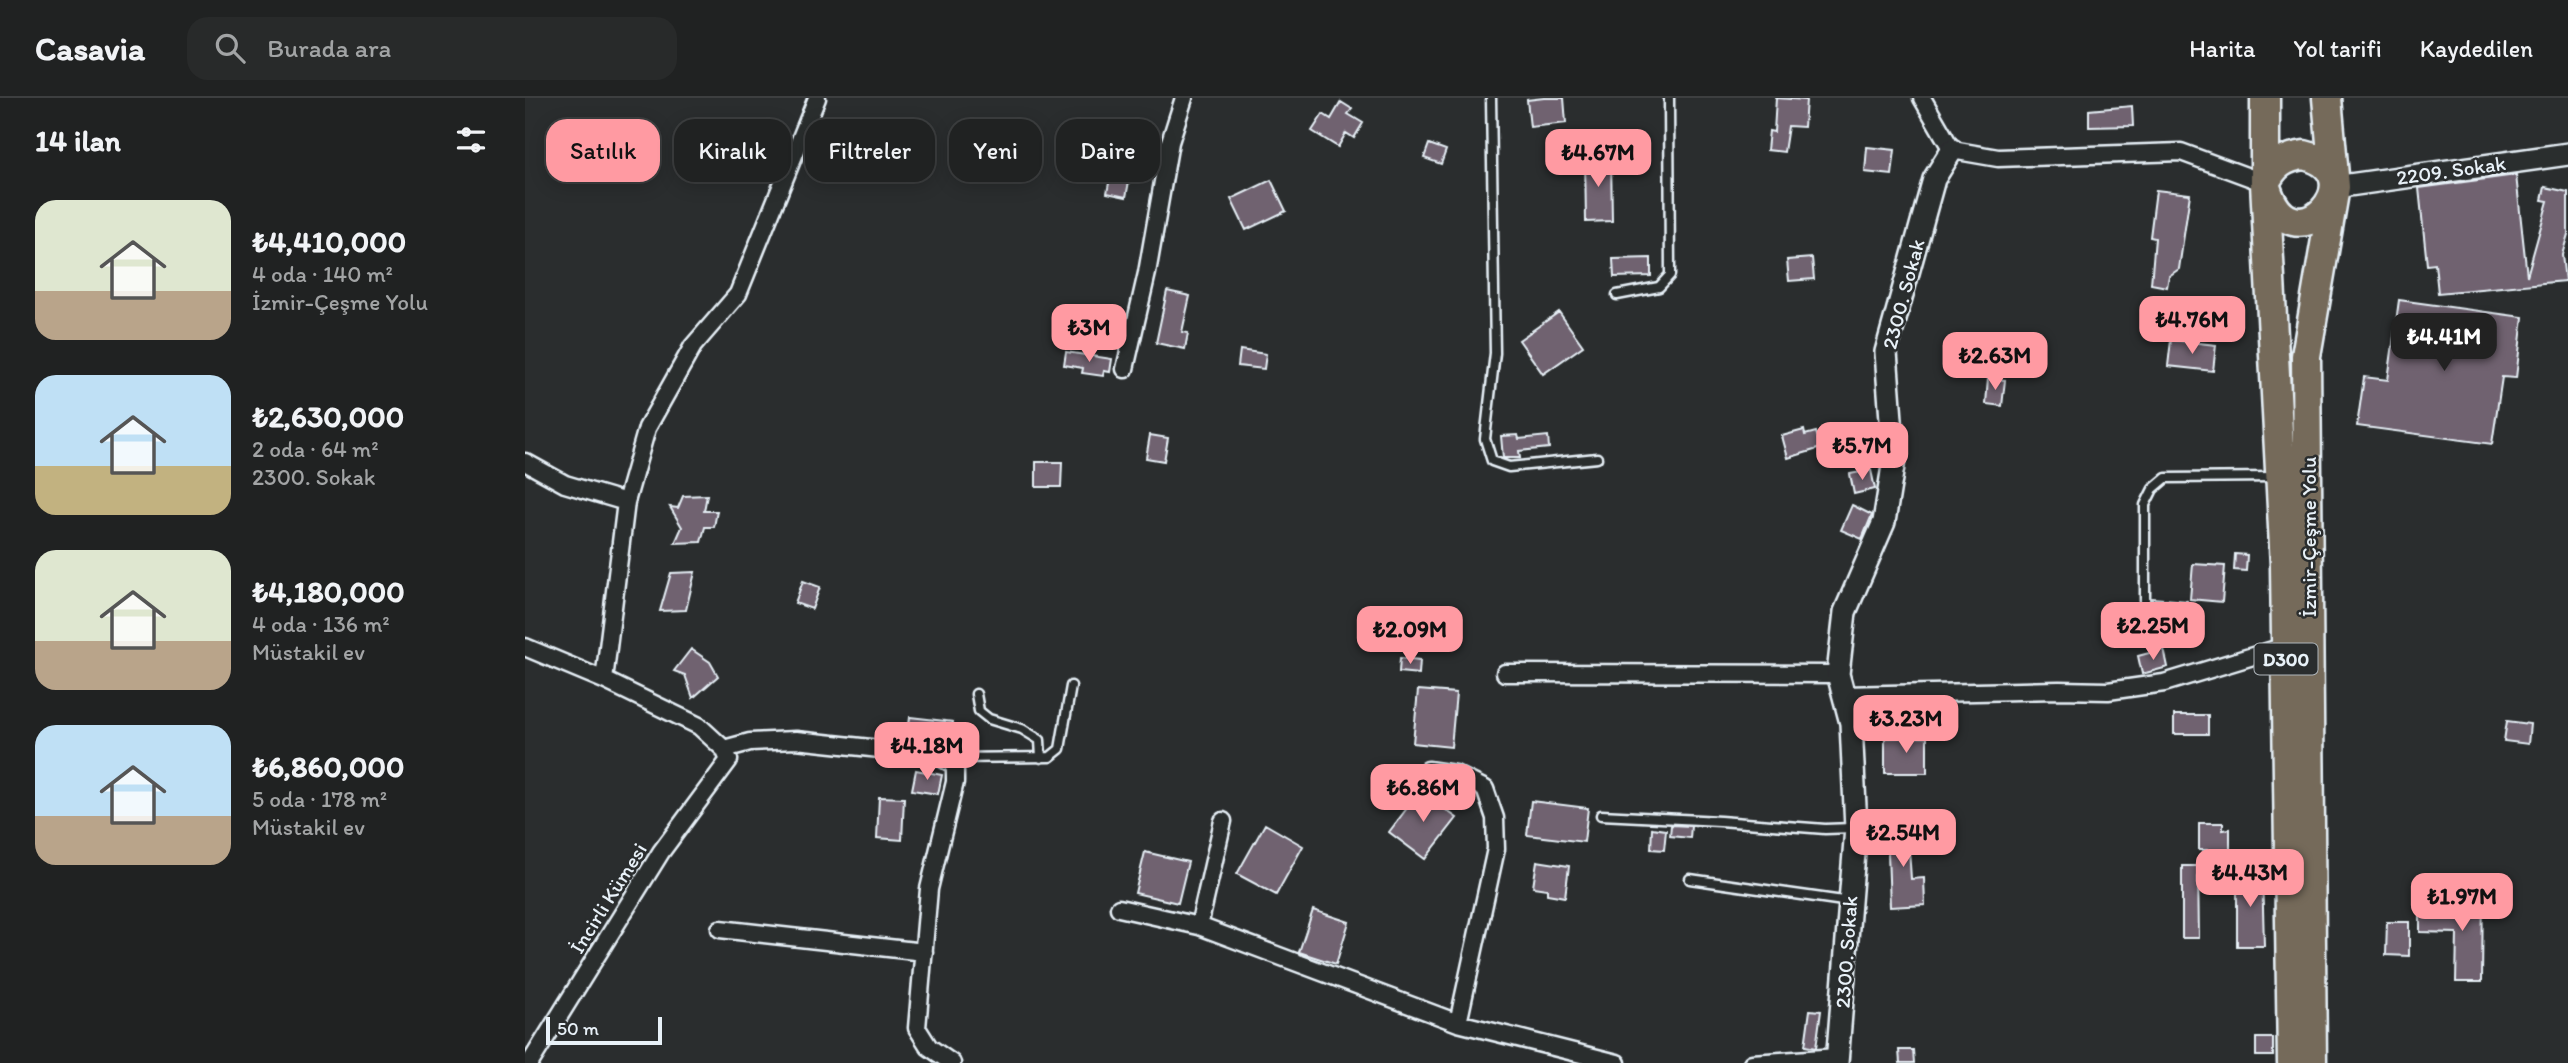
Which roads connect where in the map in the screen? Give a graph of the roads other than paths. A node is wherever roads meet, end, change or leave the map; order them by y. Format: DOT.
graph roads {
  1 [pos="817,98"];
  2 [pos="1184,98"];
  3 [pos="1492,98"];
  4 [pos="1668,98"];
  5 [pos="1922,98"];
  6 [pos="2265,98"];
  7 [pos="2327,98"];
  8 [pos="1951,150"];
  9 [pos="2568,154"];
  10 [pos="2265,183"];
  11 [pos="2335,187"];
  12 [pos="1617,295"];
  13 [pos="1125,369"];
  14 [pos="1597,458"];
  15 [pos="525,461"];
  16 [pos="2279,477"];
  17 [pos="626,502"];
  18 [pos="2145,639"];
  19 [pos="2286,646"];
  20 [pos="525,648"];
  21 [pos="1506,673"];
  22 [pos="1838,674"];
  23 [pos="604,680"];
  24 [pos="1072,686"];
  25 [pos="976,694"];
  26 [pos="1843,695"];
  27 [pos="726,755"];
  28 [pos="945,758"];
  29 [pos="1041,758"];
  30 [pos="1428,770"];
  31 [pos="1601,816"];
  32 [pos="1223,821"];
  33 [pos="1856,828"];
  34 [pos="1690,879"];
  35 [pos="1850,902"];
  36 [pos="1119,908"];
  37 [pos="1199,926"];
  38 [pos="720,929"];
  39 [pos="924,953"];
  40 [pos="1458,1023"];
  41 [pos="1837,1060"];
  42 [pos="530,1063"];
  43 [pos="952,1063"];
  44 [pos="1617,1063"];
  45 [pos="1752,1063"];
  46 [pos="2292,1063"];
  47 [pos="2312,1063"];
  1 -- 17 [label="street"];
  2 -- 13 [label="street"];
  3 -- 14 [label="lane"];
  4 -- 12 [label="lane"];
  5 -- 8 [label="street"];
  6 -- 10 [label="highway, İzmir-Çeşme Yolu / D300"];
  7 -- 11 [label="highway, İzmir-Çeşme Yolu / D300"];
  8 -- 10 [label="street"];
  8 -- 22 [label="street, 2300. Sokak"];
  9 -- 11 [label="street, 2209. Sokak"];
  10 -- 11 [label="highway"];
  10 -- 11 [label="highway"];
  10 -- 16 [label="highway, İzmir-Çeşme Yolu / D300"];
  11 -- 47 [label="highway, İzmir-Çeşme Yolu / D300"];
  15 -- 17 [label="street"];
  16 -- 18 [label="lane"];
  16 -- 19 [label="highway, İzmir-Çeşme Yolu / D300"];
  17 -- 23 [label="street"];
  19 -- 26 [label="street"];
  19 -- 46 [label="highway, İzmir-Çeşme Yolu / D300"];
  20 -- 23 [label="street"];
  21 -- 22 [label="street"];
  22 -- 26 [label="street, 2300. Sokak"];
  23 -- 27 [label="street"];
  24 -- 29 [label="lane"];
  25 -- 29 [label="lane"];
  26 -- 33 [label="street, 2300. Sokak"];
  27 -- 28 [label="street"];
  27 -- 42 [label="street, İncirli Kümesi"];
  28 -- 29 [label="lane"];
  28 -- 39 [label="street"];
  30 -- 40 [label="street"];
  31 -- 33 [label="lane"];
  32 -- 37 [label="street"];
  33 -- 35 [label="street, 2300. Sokak"];
  34 -- 35 [label="lane"];
  35 -- 41 [label="street, 2300. Sokak"];
  36 -- 37 [label="street"];
  37 -- 40 [label="street"];
  38 -- 39 [label="street"];
  39 -- 43 [label="street"];
  40 -- 44 [label="street"];
  41 -- 45 [label="street"];
}
